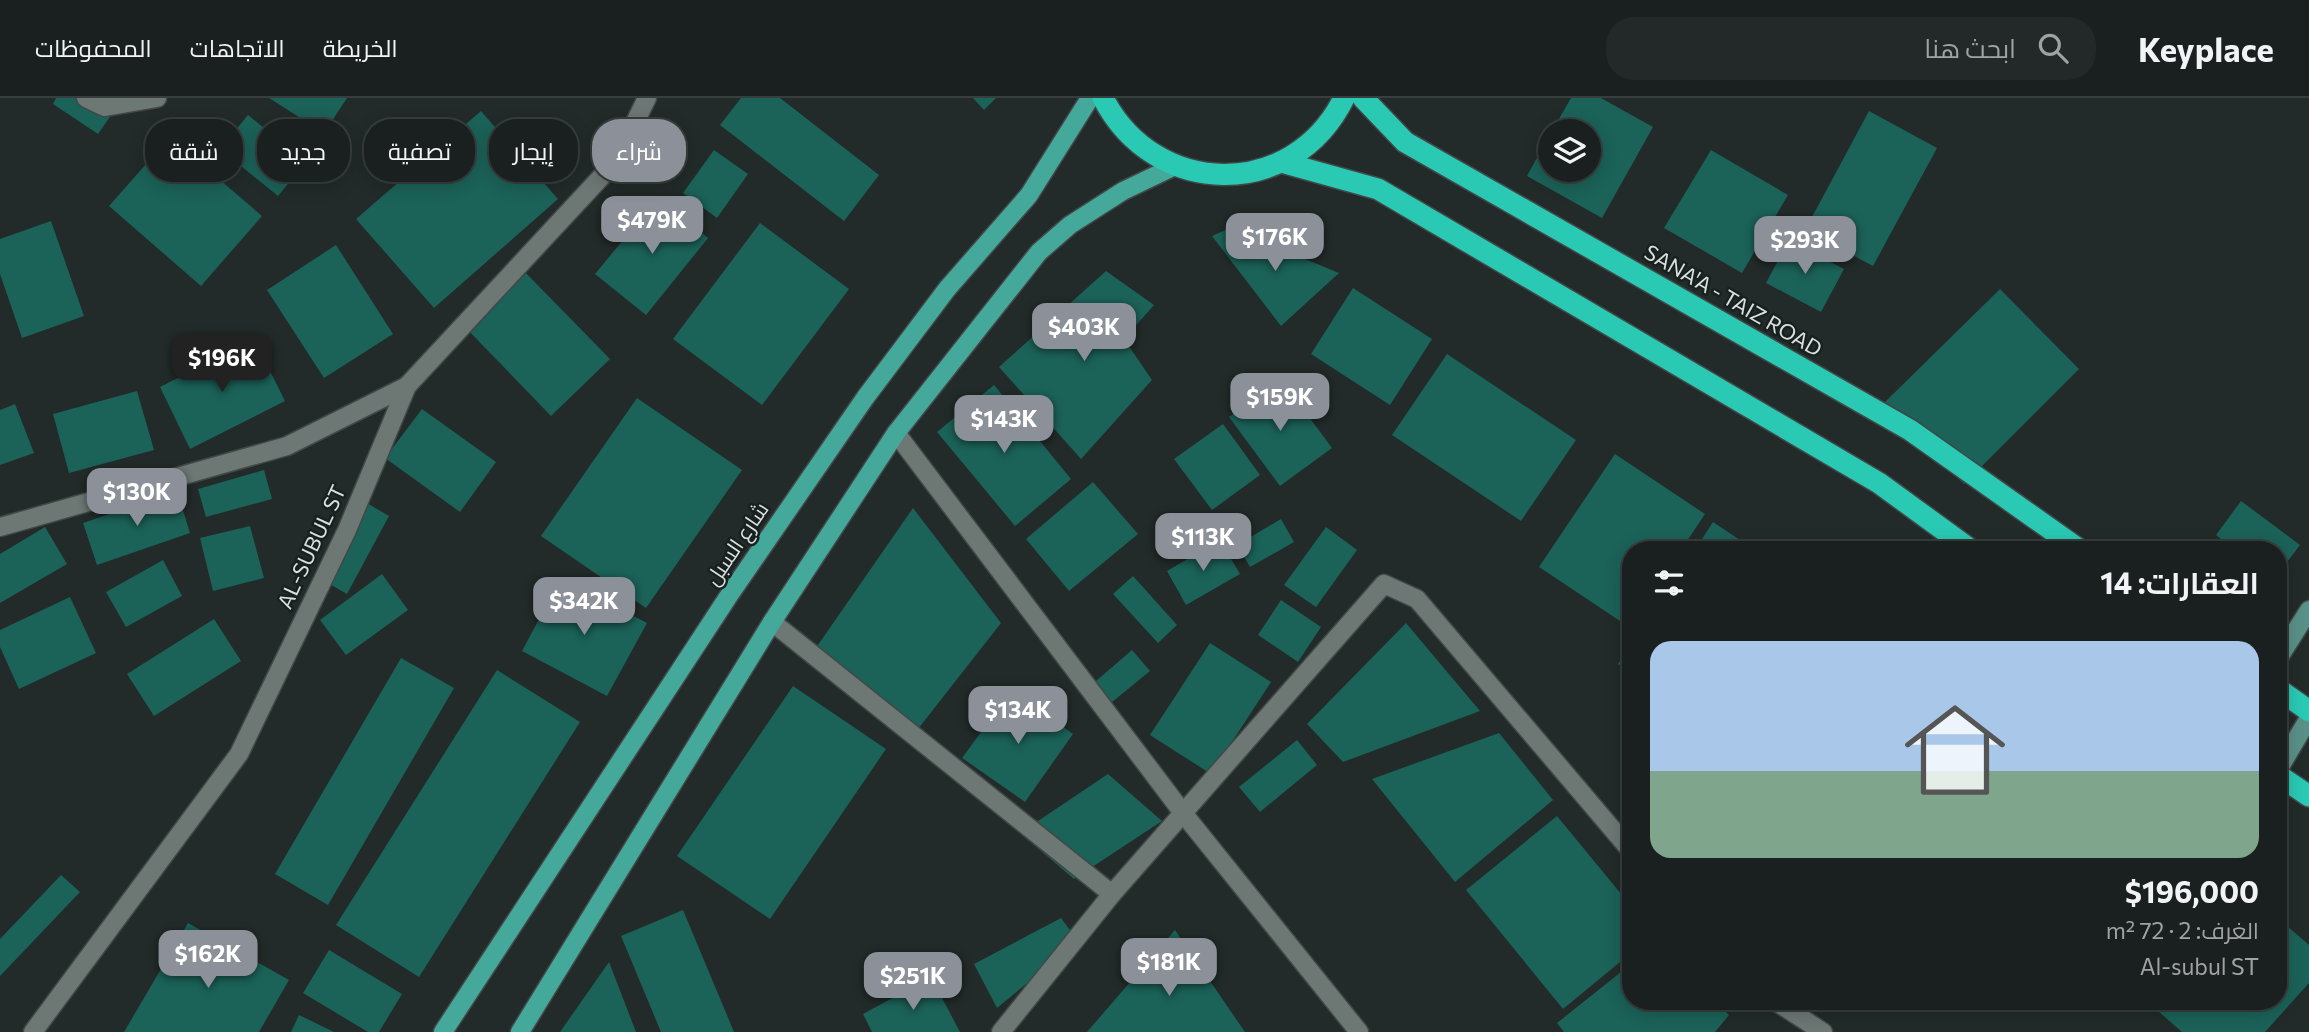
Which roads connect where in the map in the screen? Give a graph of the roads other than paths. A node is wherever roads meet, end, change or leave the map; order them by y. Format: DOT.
graph roads {
  1 [pos="86,98"];
  2 [pos="158,98"];
  3 [pos="648,98"];
  4 [pos="1090,98"];
  5 [pos="1103,98"];
  6 [pos="1344,98"];
  7 [pos="1363,98"];
  8 [pos="1281,162"];
  9 [pos="1175,166"];
  10 [pos="407,386"];
  11 [pos="896,433"];
  12 [pos="0,527"];
  13 [pos="1959,541"];
  14 [pos="2067,541"];
  15 [pos="2309,610"];
  16 [pos="772,622"];
  17 [pos="2287,645"];
  18 [pos="2287,695"];
  19 [pos="2309,711"];
  20 [pos="2309,718"];
  21 [pos="2287,756"];
  22 [pos="2287,779"];
  23 [pos="2309,796"];
  24 [pos="1183,813"];
  25 [pos="1622,840"];
  26 [pos="1111,894"];
  27 [pos="1789,1010"];
  28 [pos="33,1032"];
  29 [pos="443,1032"];
  30 [pos="520,1032"];
  31 [pos="1001,1032"];
  32 [pos="1359,1032"];
  33 [pos="1823,1032"];
  1 -- 2 [label="street"];
  3 -- 10 [label="street, AL-SUBUL ST"];
  4 -- 29 [label="main road, شارع السبل"];
  5 -- 9 [label="highway"];
  6 -- 8 [label="highway"];
  7 -- 14 [label="highway, SANA'A - TAIZ ROAD"];
  8 -- 9 [label="highway"];
  8 -- 13 [label="highway"];
  9 -- 11 [label="main road"];
  10 -- 12 [label="street"];
  10 -- 28 [label="street, AL-SUBUL ST"];
  11 -- 16 [label="main road"];
  11 -- 24 [label="street"];
  15 -- 17 [label="street"];
  16 -- 26 [label="street"];
  16 -- 30 [label="main road"];
  18 -- 19 [label="highway"];
  20 -- 21 [label="street"];
  22 -- 23 [label="highway"];
  24 -- 25 [label="street"];
  24 -- 26 [label="street"];
  24 -- 32 [label="street"];
  26 -- 31 [label="street"];
  27 -- 33 [label="street"];
}
